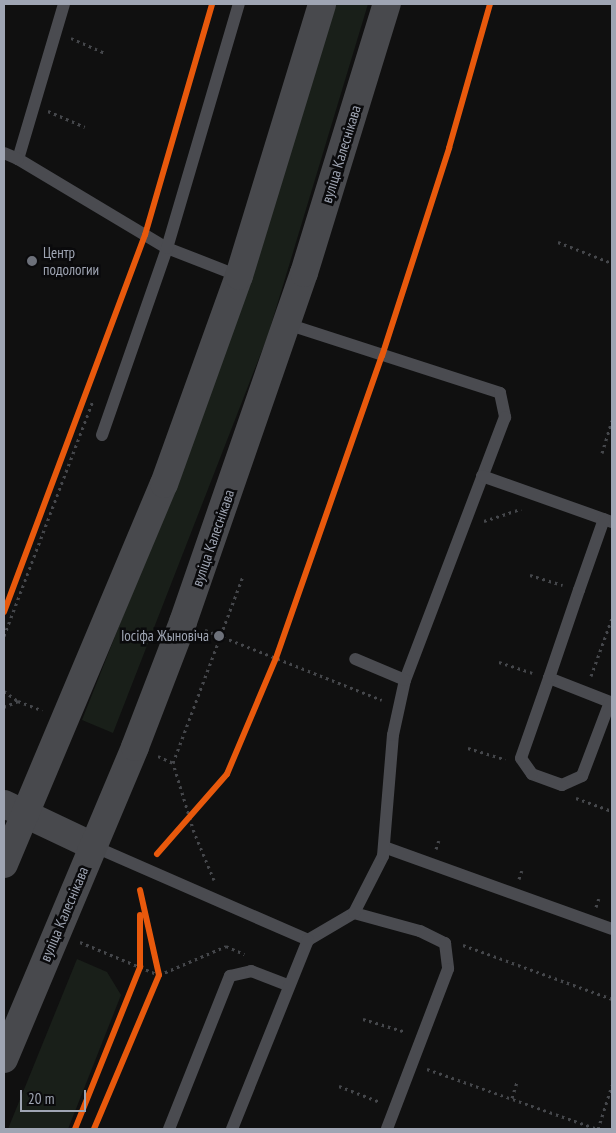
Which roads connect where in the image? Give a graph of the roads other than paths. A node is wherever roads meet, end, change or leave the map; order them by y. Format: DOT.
graph roads {
  1 [pos="64,4"];
  2 [pos="239,4"];
  3 [pos="322,4"];
  4 [pos="388,4"];
  5 [pos="4,153"];
  6 [pos="18,159"];
  7 [pos="166,248"];
  8 [pos="239,276"];
  9 [pos="286,324"];
  10 [pos="102,435"];
  11 [pos="482,476"];
  12 [pos="608,521"];
  13 [pos="355,659"];
  14 [pos="549,678"];
  15 [pos="404,680"];
  16 [pos="611,702"];
  17 [pos="14,808"];
  18 [pos="93,846"];
  19 [pos="384,847"];
  20 [pos="4,864"];
  21 [pos="354,913"];
  22 [pos="612,929"];
  23 [pos="308,940"];
  24 [pos="288,985"];
  25 [pos="4,1059"];
  26 [pos="169,1129"];
  27 [pos="232,1129"];
  28 [pos="387,1129"];
  1 -- 6 [label="lane"];
  2 -- 7 [label="lane"];
  3 -- 8 [label="main road"];
  4 -- 9 [label="main road, вуліца Калеснікава"];
  5 -- 6 [label="lane"];
  6 -- 7 [label="lane"];
  7 -- 8 [label="lane"];
  7 -- 10 [label="lane"];
  8 -- 17 [label="main road"];
  9 -- 11 [label="lane"];
  9 -- 18 [label="main road, вуліца Калеснікава"];
  11 -- 12 [label="lane"];
  11 -- 15 [label="lane"];
  12 -- 14 [label="lane"];
  13 -- 15 [label="lane"];
  14 -- 16 [label="lane"];
  14 -- 16 [label="lane"];
  15 -- 19 [label="lane"];
  17 -- 18 [label="main road"];
  17 -- 20 [label="main road"];
  18 -- 23 [label="lane"];
  18 -- 25 [label="main road, вуліца Калеснікава"];
  19 -- 21 [label="lane"];
  19 -- 22 [label="lane"];
  21 -- 23 [label="lane"];
  21 -- 28 [label="lane"];
  23 -- 24 [label="lane"];
  24 -- 26 [label="lane"];
  24 -- 27 [label="lane"];
}
